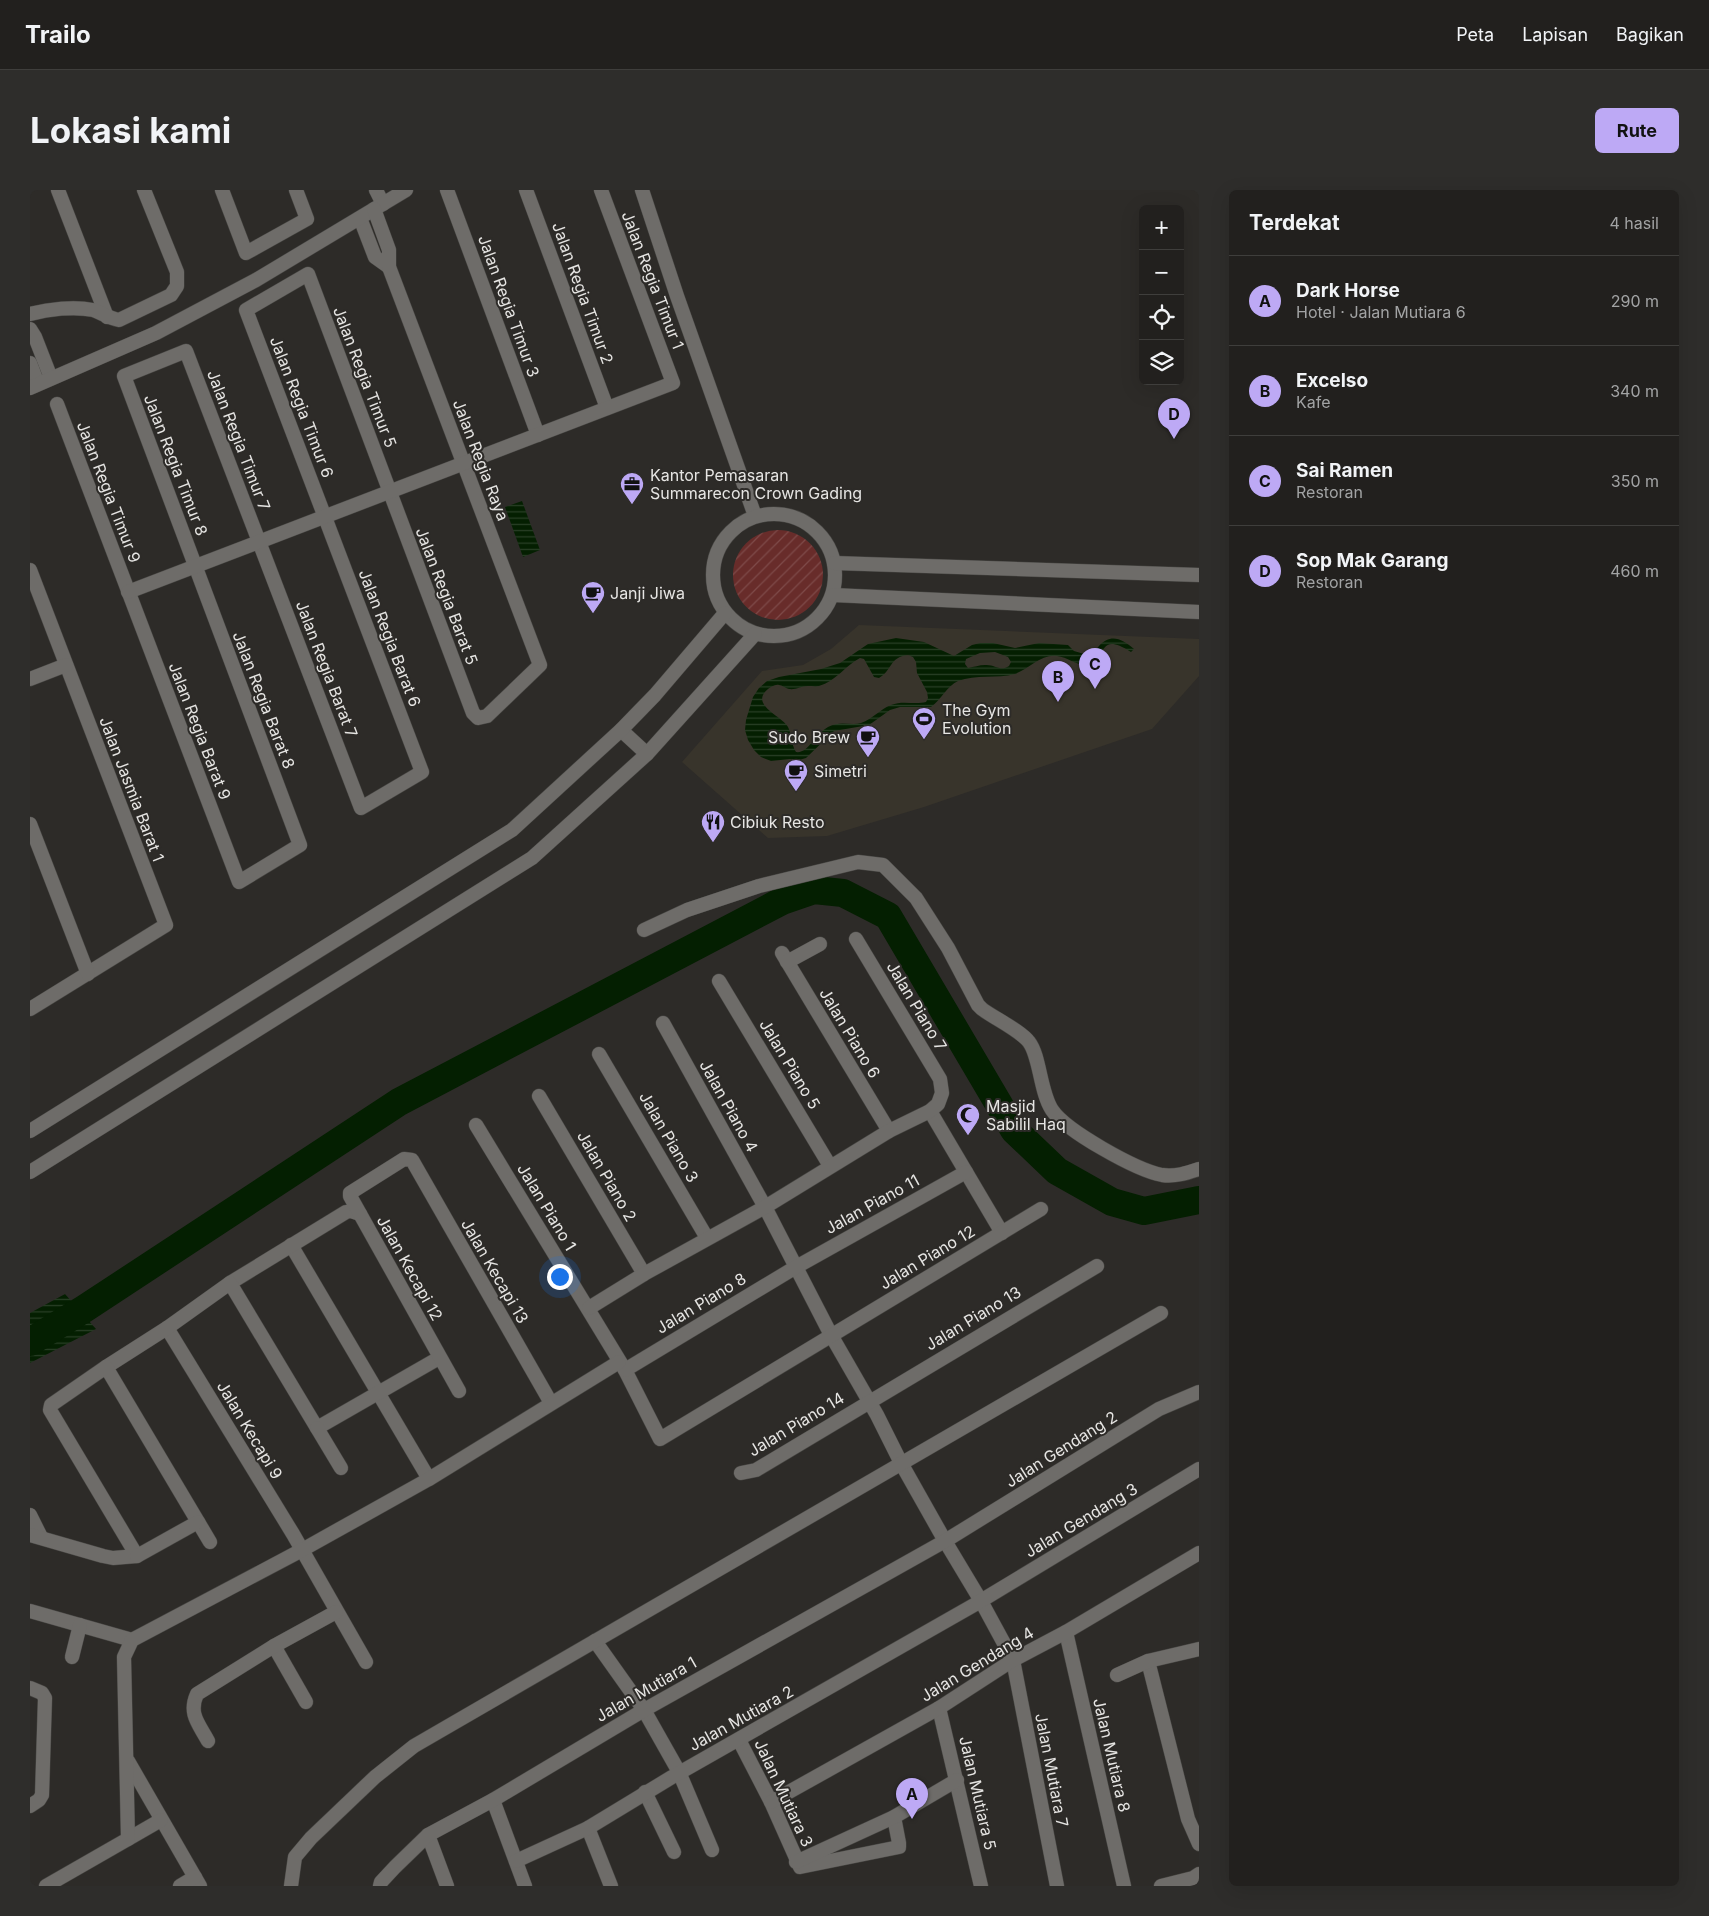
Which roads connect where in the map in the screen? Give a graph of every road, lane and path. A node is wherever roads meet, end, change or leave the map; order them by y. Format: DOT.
graph roads {
  1 [pos="58,190"];
  2 [pos="144,190"];
  3 [pos="222,190"];
  4 [pos="296,190"];
  5 [pos="376,190"];
  6 [pos="447,190"];
  7 [pos="526,190"];
  8 [pos="600,190"];
  9 [pos="642,190"];
  10 [pos="398,192"];
  11 [pos="379,207"];
  12 [pos="360,218"];
  13 [pos="389,267"];
  14 [pos="246,310"];
  15 [pos="30,314"];
  16 [pos="107,317"];
  17 [pos="30,329"];
  18 [pos="30,363"];
  19 [pos="124,376"];
  20 [pos="51,378"];
  21 [pos="34,386"];
  22 [pos="56,404"];
  23 [pos="607,408"];
  24 [pos="538,435"];
  25 [pos="463,463"];
  26 [pos="390,492"];
  27 [pos="755,516"];
  28 [pos="325,517"];
  29 [pos="259,542"];
  30 [pos="834,563"];
  31 [pos="196,566"];
  32 [pos="30,570"];
  33 [pos="1199,575"];
  34 [pos="128,592"];
  35 [pos="833,595"];
  36 [pos="1199,612"];
  37 [pos="725,613"];
  38 [pos="755,634"];
  39 [pos="66,664"];
  40 [pos="30,678"];
  41 [pos="472,713"];
  42 [pos="621,730"];
  43 [pos="647,754"];
  44 [pos="361,808"];
  45 [pos="30,824"];
  46 [pos="239,882"];
  47 [pos="644,930"];
  48 [pos="856,939"];
  49 [pos="820,944"];
  50 [pos="88,974"];
  51 [pos="719,981"];
  52 [pos="30,1009"];
  53 [pos="662,1023"];
  54 [pos="599,1054"];
  55 [pos="539,1096"];
  56 [pos="930,1111"];
  57 [pos="476,1125"];
  58 [pos="30,1131"];
  59 [pos="889,1131"];
  60 [pos="830,1166"];
  61 [pos="1199,1169"];
  62 [pos="30,1172"];
  63 [pos="966,1172"];
  64 [pos="765,1207"];
  65 [pos="1041,1210"];
  66 [pos="360,1214"];
  67 [pos="1002,1233"];
  68 [pos="708,1238"];
  69 [pos="291,1245"];
  70 [pos="1097,1266"];
  71 [pos="796,1267"];
  72 [pos="644,1274"];
  73 [pos="230,1283"];
  74 [pos="589,1308"];
  75 [pos="1161,1313"];
  76 [pos="167,1328"];
  77 [pos="831,1335"];
  78 [pos="439,1358"];
  79 [pos="622,1366"];
  80 [pos="106,1367"];
  81 [pos="459,1391"];
  82 [pos="1199,1392"];
  83 [pos="378,1394"];
  84 [pos="868,1401"];
  85 [pos="551,1403"];
  86 [pos="317,1428"];
  87 [pos="894,1448"];
  88 [pos="902,1463"];
  89 [pos="341,1468"];
  90 [pos="1199,1469"];
  91 [pos="741,1473"];
  92 [pos="429,1479"];
  93 [pos="30,1515"];
  94 [pos="198,1522"];
  95 [pos="36,1536"];
  96 [pos="945,1541"];
  97 [pos="210,1542"];
  98 [pos="302,1550"];
  99 [pos="1199,1553"];
  100 [pos="137,1556"];
  101 [pos="982,1601"];
  102 [pos="30,1611"];
  103 [pos="336,1612"];
  104 [pos="80,1625"];
  105 [pos="1066,1632"];
  106 [pos="132,1640"];
  107 [pos="595,1641"];
  108 [pos="274,1646"];
  109 [pos="1199,1649"];
  110 [pos="72,1657"];
  111 [pos="1013,1660"];
  112 [pos="1148,1661"];
  113 [pos="366,1662"];
  114 [pos="1117,1674"];
  115 [pos="30,1688"];
  116 [pos="306,1702"];
  117 [pos="939,1708"];
  118 [pos="644,1710"];
  119 [pos="739,1740"];
  120 [pos="208,1741"];
  121 [pos="127,1758"];
  122 [pos="679,1772"];
  123 [pos="957,1780"];
  124 [pos="645,1792"];
  125 [pos="493,1800"];
  126 [pos="771,1802"];
  127 [pos="30,1806"];
  128 [pos="894,1816"];
  129 [pos="161,1820"];
  130 [pos="588,1828"];
  131 [pos="428,1835"];
  132 [pos="128,1839"];
  133 [pos="1199,1844"];
  134 [pos="712,1850"];
  135 [pos="674,1852"];
  136 [pos="516,1861"];
  137 [pos="796,1862"];
  138 [pos="1199,1874"];
  139 [pos="197,1882"];
  140 [pos="46,1886"];
  141 [pos="180,1886"];
  142 [pos="291,1886"];
  143 [pos="380,1886"];
  144 [pos="446,1886"];
  145 [pos="525,1886"];
  146 [pos="611,1886"];
  147 [pos="981,1886"];
  148 [pos="1057,1886"];
  149 [pos="1124,1886"];
  150 [pos="1161,1886"];
  1 -- 16 [label="street"];
  2 -- 16 [label="street"];
  3 -- 4 [label="street"];
  5 -- 11 [label="street, Jalan Regia Raya"];
  6 -- 24 [label="street, Jalan Regia Timur 3"];
  7 -- 23 [label="street, Jalan Regia Timur 2"];
  8 -- 23 [label="street, Jalan Regia Timur 1"];
  9 -- 27 [label="street"];
  10 -- 11 [label="street"];
  11 -- 12 [label="street"];
  11 -- 13 [label="street, Jalan Regia Raya"];
  12 -- 13 [label="street, Jalan Regia Raya"];
  12 -- 20 [label="street"];
  13 -- 25 [label="street, Jalan Regia Raya"];
  14 -- 26 [label="street, Jalan Regia Timur 5"];
  14 -- 28 [label="street, Jalan Regia Timur 6"];
  15 -- 16 [label="street"];
  17 -- 20 [label="street"];
  18 -- 21 [label="street"];
  19 -- 29 [label="street, Jalan Regia Timur 7"];
  19 -- 31 [label="street, Jalan Regia Timur 8"];
  20 -- 21 [label="street"];
  22 -- 34 [label="street, Jalan Regia Timur 9"];
  23 -- 24 [label="street"];
  24 -- 25 [label="street"];
  25 -- 26 [label="street"];
  25 -- 41 [label="street, Jalan Regia Raya"];
  26 -- 28 [label="street"];
  26 -- 41 [label="street, Jalan Regia Barat 5"];
  27 -- 30 [label="street"];
  27 -- 37 [label="street"];
  28 -- 29 [label="street"];
  28 -- 44 [label="street, Jalan Regia Barat 6"];
  29 -- 31 [label="street"];
  29 -- 44 [label="street, Jalan Regia Barat 7"];
  30 -- 33 [label="street"];
  30 -- 35 [label="street"];
  31 -- 34 [label="street"];
  31 -- 46 [label="street, Jalan Regia Barat 8"];
  32 -- 39 [label="street, Jalan Jasmia Barat 1"];
  34 -- 46 [label="street, Jalan Regia Barat 9"];
  35 -- 36 [label="street"];
  35 -- 38 [label="street"];
  37 -- 38 [label="street"];
  37 -- 42 [label="street"];
  38 -- 43 [label="street"];
  39 -- 40 [label="street"];
  39 -- 50 [label="street, Jalan Jasmia Barat 1"];
  42 -- 43 [label="street"];
  42 -- 58 [label="street"];
  43 -- 62 [label="street"];
  45 -- 50 [label="street"];
  47 -- 61 [label="street"];
  48 -- 56 [label="street, Jalan Piano 7"];
  49 -- 59 [label="street, Jalan Piano 6"];
  50 -- 52 [label="street"];
  51 -- 60 [label="street, Jalan Piano 5"];
  53 -- 64 [label="street, Jalan Piano 4"];
  54 -- 68 [label="street, Jalan Piano 3"];
  55 -- 72 [label="street, Jalan Piano 2"];
  56 -- 59 [label="street"];
  56 -- 63 [label="street"];
  57 -- 74 [label="street, Jalan Piano 1"];
  59 -- 60 [label="street"];
  60 -- 64 [label="street"];
  63 -- 67 [label="street"];
  63 -- 71 [label="street, Jalan Piano 11"];
  64 -- 68 [label="street"];
  64 -- 71 [label="street, Jalan Piano 4"];
  65 -- 67 [label="street, Jalan Piano 12"];
  66 -- 69 [label="street, Jalan Kecapi 12"];
  66 -- 78 [label="street, Jalan Kecapi 12"];
  66 -- 85 [label="street, Jalan Kecapi 13"];
  67 -- 77 [label="street, Jalan Piano 12"];
  68 -- 72 [label="street"];
  69 -- 73 [label="street, Jalan Kecapi 12"];
  69 -- 83 [label="street"];
  70 -- 84 [label="street, Jalan Piano 13"];
  71 -- 77 [label="street, Jalan Piano 4"];
  71 -- 79 [label="street, Jalan Piano 8"];
  72 -- 74 [label="street"];
  73 -- 76 [label="street, Jalan Kecapi 12"];
  73 -- 86 [label="street"];
  74 -- 79 [label="street, Jalan Piano 1"];
  75 -- 88 [label="street"];
  76 -- 80 [label="street, Jalan Kecapi 12"];
  76 -- 98 [label="street, Jalan Kecapi 9"];
  77 -- 79 [label="street, Jalan Piano 12"];
  77 -- 84 [label="street, Jalan Piano 4"];
  78 -- 81 [label="street, Jalan Kecapi 12"];
  78 -- 83 [label="street"];
  79 -- 85 [label="street, Jalan Piano 8"];
  80 -- 94 [label="street"];
  80 -- 100 [label="street, Jalan Kecapi 12"];
  82 -- 96 [label="street, Jalan Gendang 2"];
  83 -- 86 [label="street"];
  83 -- 92 [label="street"];
  84 -- 87 [label="street, Jalan Piano 4"];
  84 -- 91 [label="street, Jalan Piano 14"];
  85 -- 92 [label="street, Jalan Piano 8"];
  86 -- 89 [label="street"];
  87 -- 88 [label="street, Jalan Mutiara 7"];
  88 -- 96 [label="street, Jalan Mutiara 7"];
  88 -- 107 [label="street"];
  90 -- 101 [label="street, Jalan Gendang 3"];
  92 -- 98 [label="street, Jalan Piano 8"];
  93 -- 95 [label="street"];
  94 -- 97 [label="street"];
  94 -- 100 [label="street"];
  95 -- 100 [label="street"];
  96 -- 101 [label="street, Jalan Mutiara 7"];
  96 -- 118 [label="street, Jalan Mutiara 1"];
  98 -- 103 [label="street, Jalan Kecapi 9"];
  98 -- 106 [label="street, Jalan Piano 8"];
  99 -- 105 [label="street, Jalan Gendang 4"];
  101 -- 111 [label="street, Jalan Mutiara 7"];
  101 -- 119 [label="street, Jalan Mutiara 2"];
  102 -- 104 [label="street"];
  103 -- 108 [label="street"];
  103 -- 113 [label="street, Jalan Kecapi 9"];
  104 -- 106 [label="street"];
  104 -- 110 [label="street"];
  105 -- 111 [label="street, Jalan Gendang 4"];
  105 -- 149 [label="street, Jalan Mutiara 8"];
  106 -- 121 [label="street"];
  107 -- 118 [label="street"];
  107 -- 142 [label="street"];
  108 -- 116 [label="street"];
  108 -- 120 [label="street"];
  109 -- 112 [label="street"];
  111 -- 117 [label="street, Jalan Gendang 4"];
  111 -- 148 [label="street, Jalan Mutiara 7"];
  112 -- 114 [label="street"];
  112 -- 133 [label="street"];
  115 -- 127 [label="street"];
  117 -- 123 [label="street, Jalan Mutiara 5"];
  117 -- 126 [label="street, Jalan Gendang 4"];
  118 -- 122 [label="street"];
  118 -- 125 [label="street, Jalan Mutiara 1"];
  119 -- 122 [label="street, Jalan Mutiara 2"];
  119 -- 126 [label="street, Jalan Mutiara 3"];
  121 -- 129 [label="street"];
  121 -- 132 [label="street"];
  122 -- 124 [label="street, Jalan Mutiara 2"];
  122 -- 134 [label="street"];
  123 -- 128 [label="street"];
  123 -- 147 [label="street, Jalan Mutiara 5"];
  124 -- 130 [label="street, Jalan Mutiara 2"];
  124 -- 135 [label="street"];
  125 -- 131 [label="street, Jalan Mutiara 1"];
  125 -- 136 [label="street"];
  126 -- 137 [label="street, Jalan Mutiara 3"];
  128 -- 137 [label="street"];
  128 -- 137 [label="street"];
  129 -- 132 [label="street"];
  129 -- 139 [label="street"];
  130 -- 136 [label="street, Jalan Mutiara 2"];
  130 -- 146 [label="street"];
  131 -- 143 [label="street, Jalan Mutiara 1"];
  131 -- 144 [label="street"];
  132 -- 140 [label="street"];
  136 -- 145 [label="street"];
  138 -- 150 [label="street"];
  139 -- 141 [label="street"];
}
